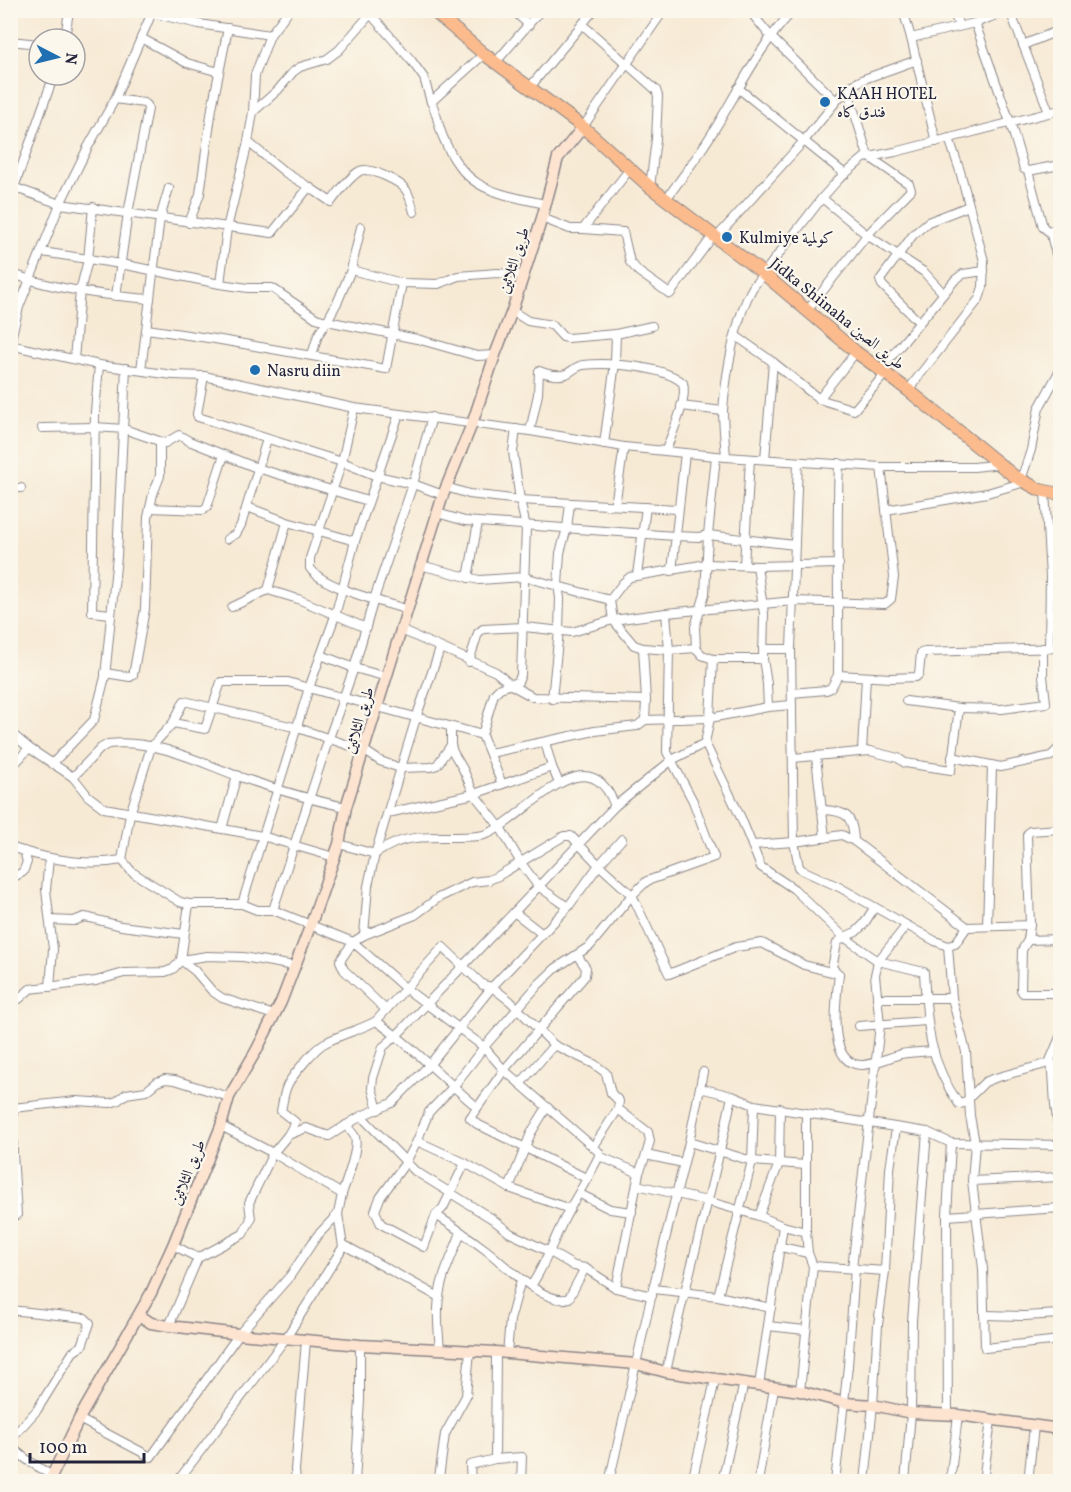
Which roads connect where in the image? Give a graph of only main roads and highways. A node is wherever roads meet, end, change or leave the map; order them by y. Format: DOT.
graph roads {
  1 [pos="432,10"];
  2 [pos="583,127"];
  3 [pos="1060,494"];
  4 [pos="139,1315"];
  5 [pos="1060,1429"];
  6 [pos="50,1479"];
  1 -- 2 [label="main road, Jidka Shiinaha طريق الصين"];
  2 -- 3 [label="main road, Jidka Shiinaha طريق الصين"];
  2 -- 4 [label="main road, طريق الثلاثين"];
  4 -- 5 [label="main road"];
  4 -- 6 [label="main road, طريق الثلاثين"];
}
